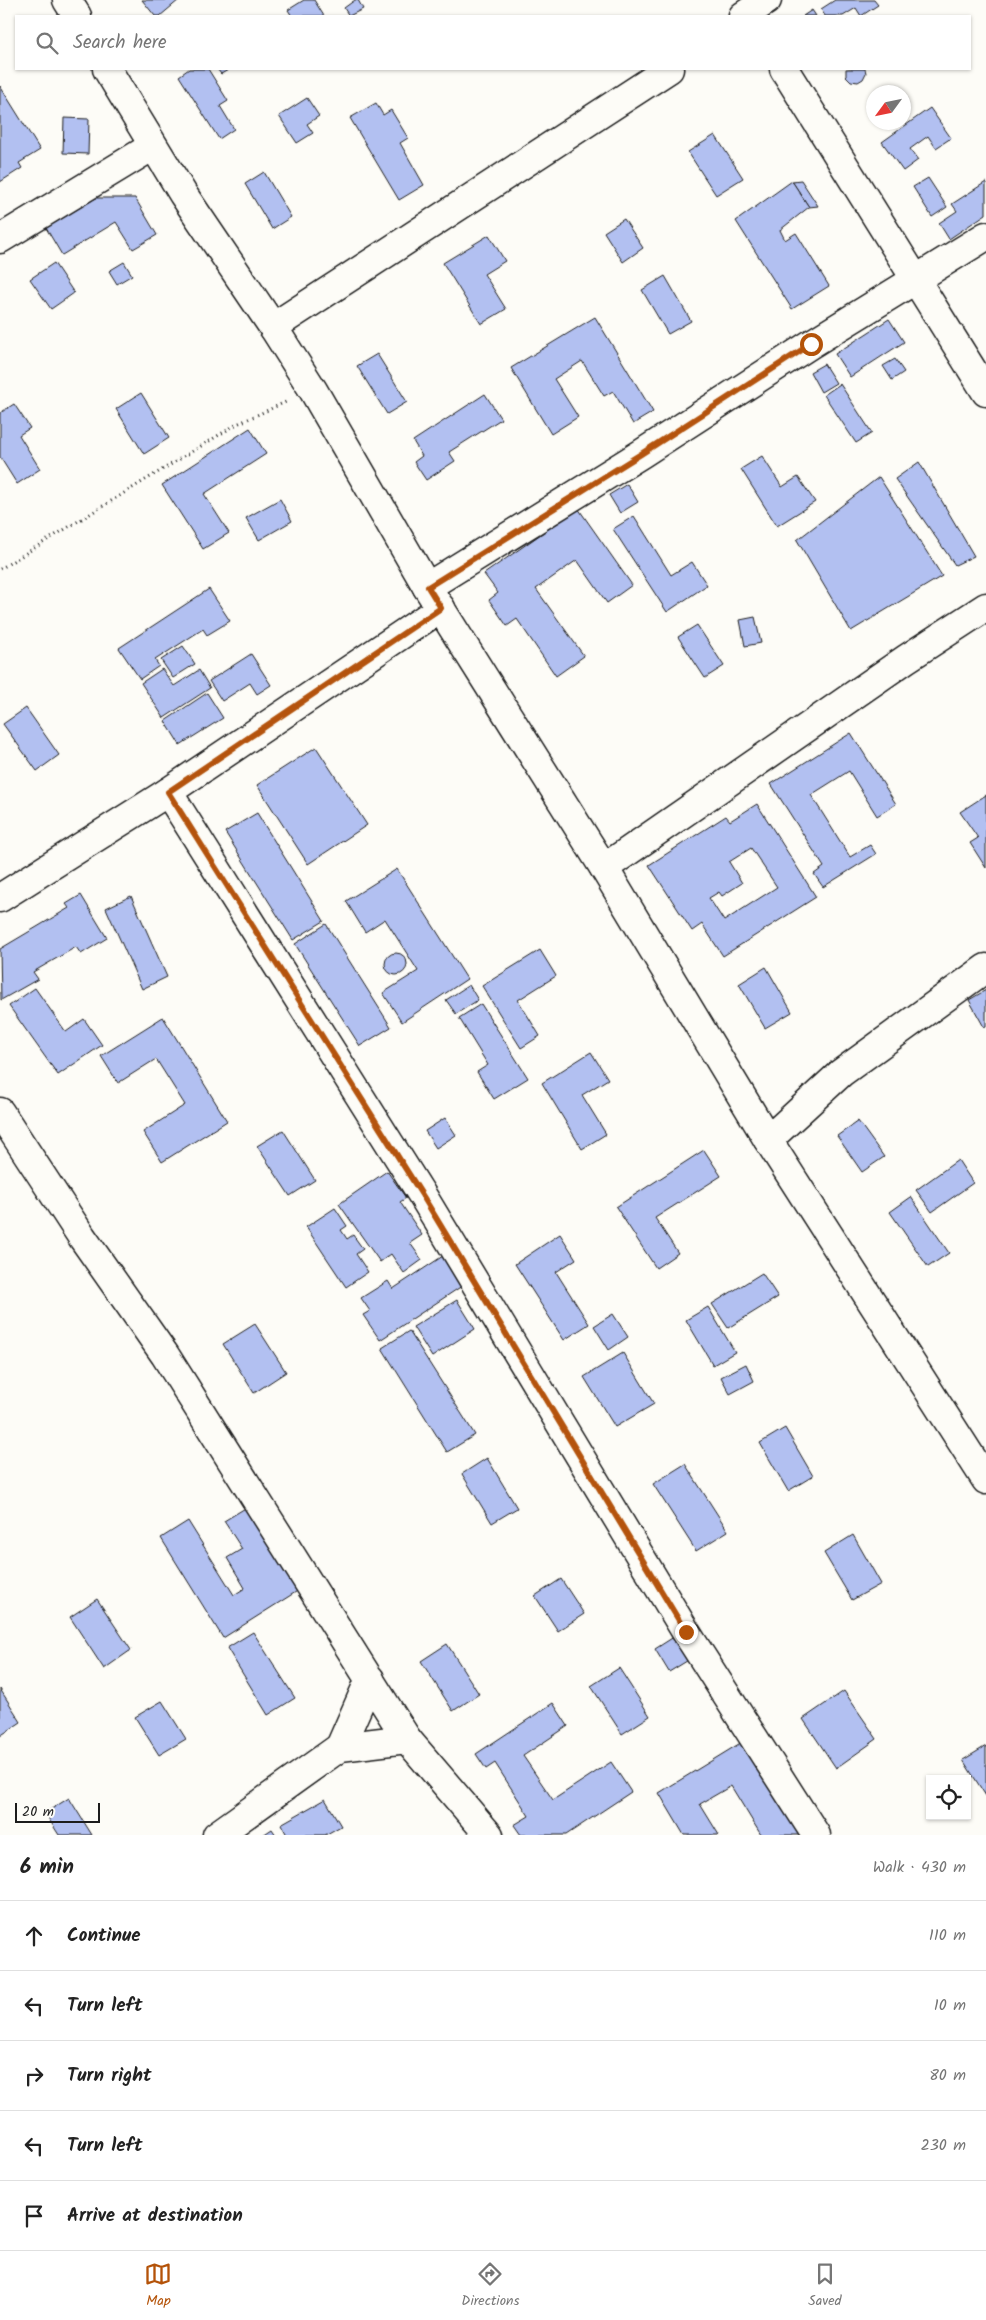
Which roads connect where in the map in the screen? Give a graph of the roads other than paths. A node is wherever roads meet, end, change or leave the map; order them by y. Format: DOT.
graph roads {
  1 [pos="67,0"];
  2 [pos="76,15"];
  3 [pos="108,70"];
  4 [pos="667,70"];
  5 [pos="785,70"];
  6 [pos="153,146"];
  7 [pos="986,236"];
  8 [pos="0,239"];
  9 [pos="916,280"];
  10 [pos="274,327"];
  11 [pos="986,392"];
  12 [pos="434,598"];
  13 [pos="986,607"];
  14 [pos="168,792"];
  15 [pos="604,868"];
  16 [pos="0,898"];
  17 [pos="986,968"];
  18 [pos="0,1112"];
  19 [pos="768,1140"];
  20 [pos="986,1480"];
  21 [pos="370,1679"];
  22 [pos="407,1739"];
  23 [pos="340,1747"];
  24 [pos="217,1835"];
  25 [pos="489,1835"];
  26 [pos="816,1835"];
  1 -- 2 [label="street"];
  3 -- 6 [label="street"];
  4 -- 10 [label="street"];
  5 -- 9 [label="street"];
  6 -- 8 [label="street"];
  6 -- 10 [label="street"];
  7 -- 9 [label="street"];
  9 -- 11 [label="street"];
  9 -- 12 [label="street"];
  10 -- 12 [label="street"];
  12 -- 14 [label="street"];
  12 -- 15 [label="street"];
  13 -- 15 [label="street"];
  14 -- 16 [label="street"];
  14 -- 26 [label="street"];
  15 -- 19 [label="street"];
  17 -- 19 [label="street"];
  18 -- 21 [label="street"];
  19 -- 20 [label="street"];
  21 -- 22 [label="street"];
  21 -- 23 [label="street"];
  22 -- 23 [label="street"];
  22 -- 25 [label="street"];
  23 -- 24 [label="street"];
}
